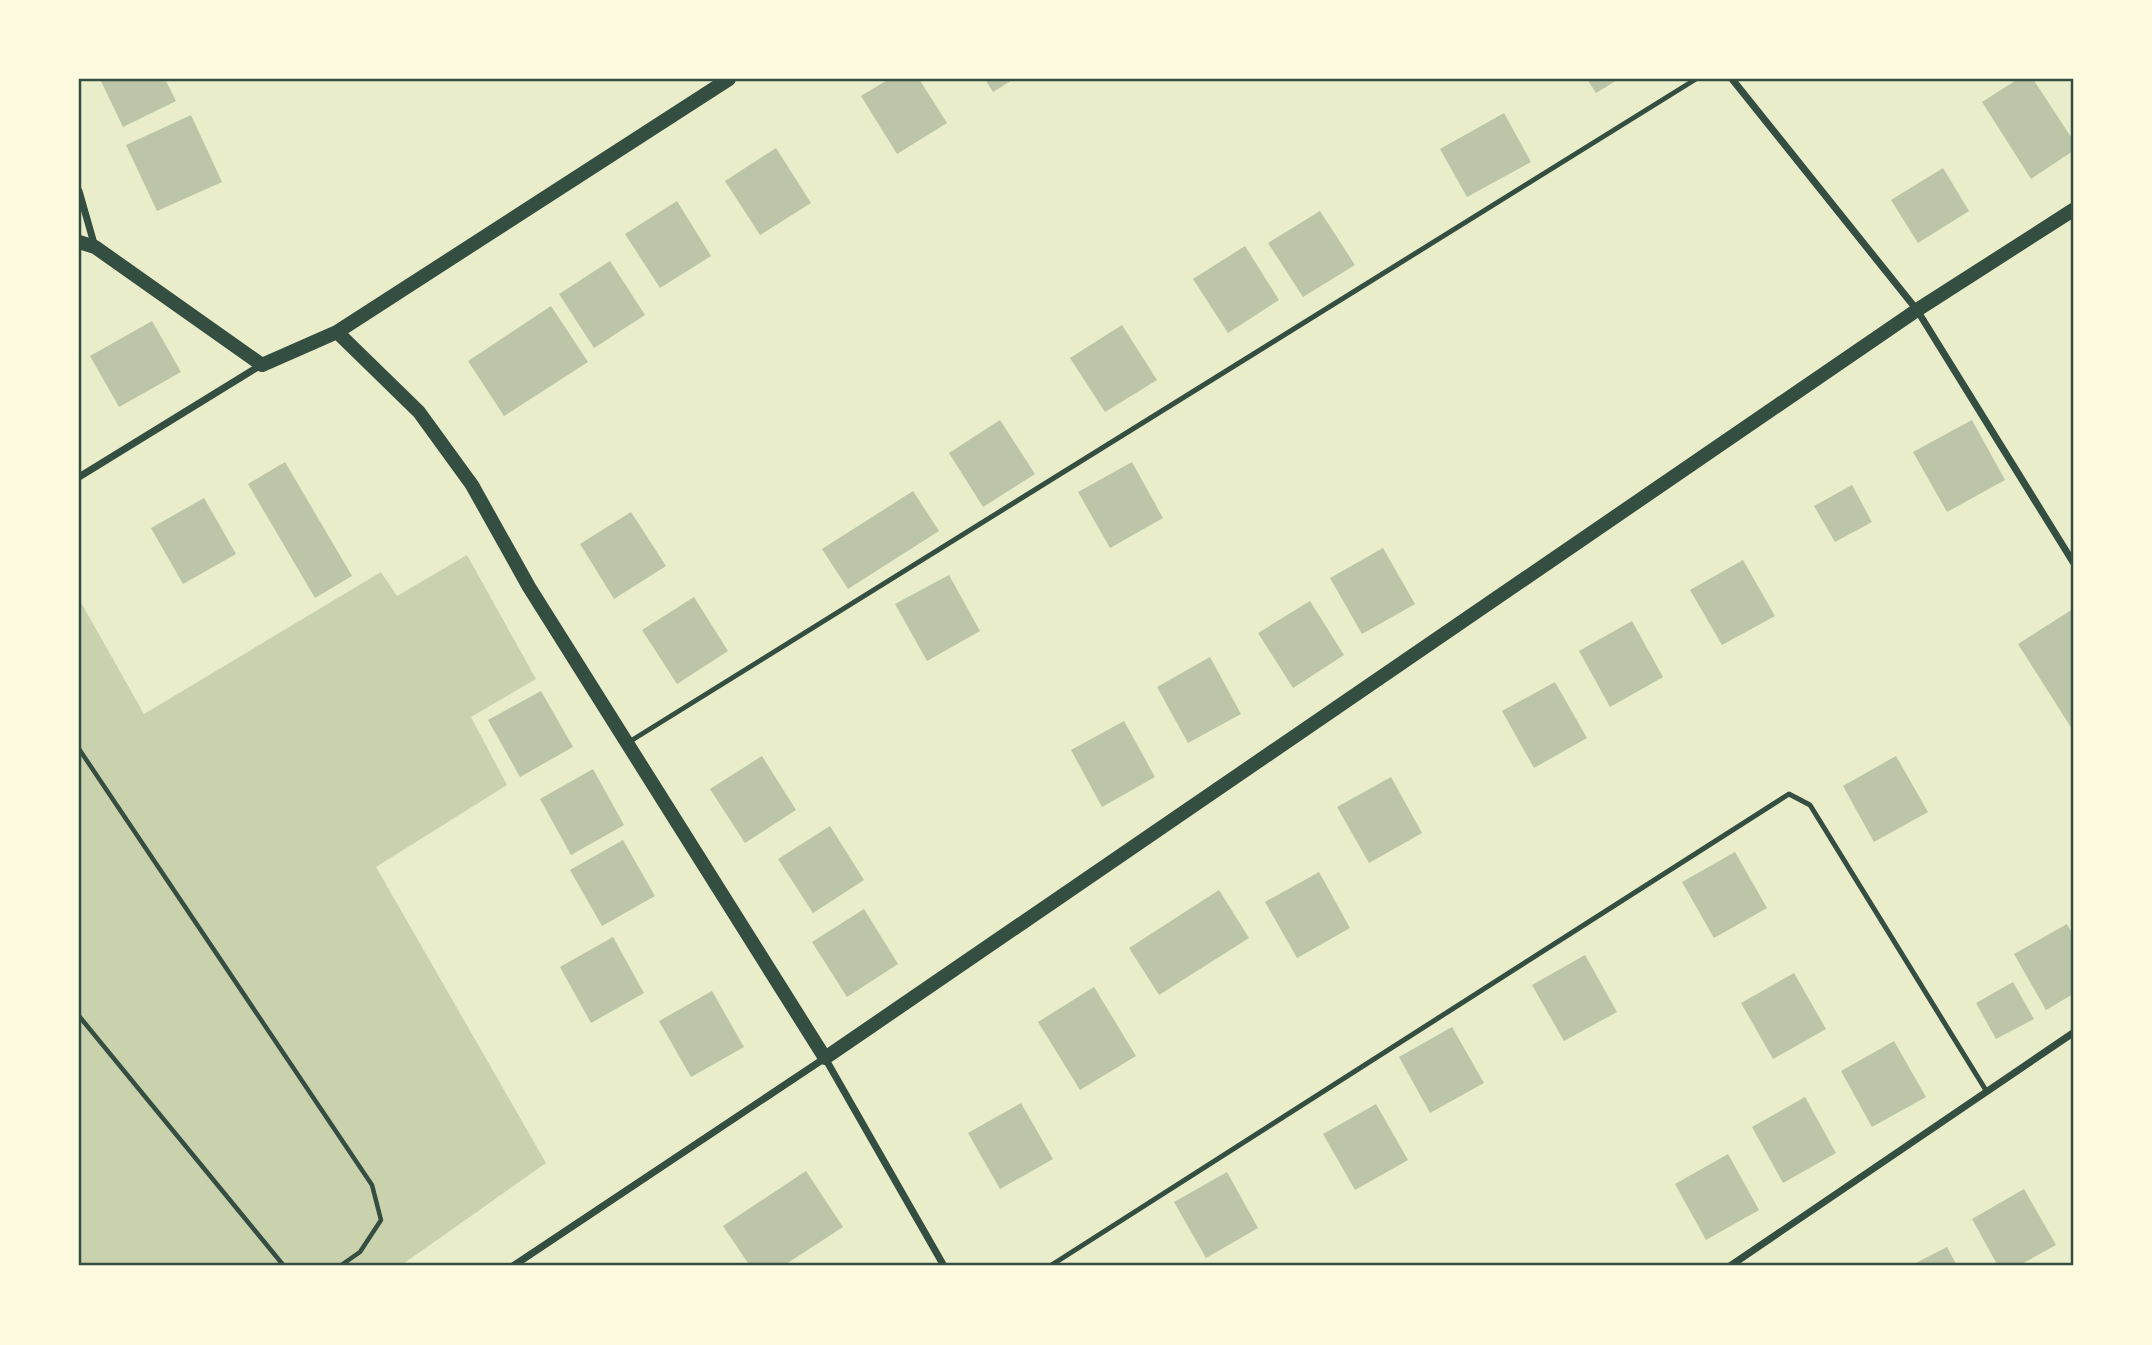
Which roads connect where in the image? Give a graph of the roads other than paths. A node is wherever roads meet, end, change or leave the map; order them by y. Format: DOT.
graph roads {
  1 [pos="729,79"];
  2 [pos="1696,79"];
  3 [pos="1732,79"];
  4 [pos="79,191"];
  5 [pos="2073,210"];
  6 [pos="79,242"];
  7 [pos="95,247"];
  8 [pos="1916,310"];
  9 [pos="337,332"];
  10 [pos="262,365"];
  11 [pos="79,477"];
  12 [pos="2073,562"];
  13 [pos="628,743"];
  14 [pos="2073,1033"];
  15 [pos="825,1059"];
  16 [pos="1987,1092"];
  17 [pos="513,1266"];
  18 [pos="944,1266"];
  19 [pos="1050,1266"];
  20 [pos="1730,1266"];
  1 -- 9 [label="main road"];
  2 -- 13 [label="lane"];
  3 -- 8 [label="street"];
  4 -- 7 [label="street"];
  5 -- 8 [label="main road"];
  6 -- 7 [label="main road"];
  7 -- 10 [label="main road"];
  8 -- 12 [label="street"];
  8 -- 15 [label="main road"];
  9 -- 10 [label="main road"];
  9 -- 13 [label="main road"];
  10 -- 11 [label="street"];
  13 -- 15 [label="main road"];
  14 -- 16 [label="street"];
  15 -- 17 [label="street"];
  15 -- 18 [label="street"];
  16 -- 19 [label="lane"];
  16 -- 20 [label="street"];
}
